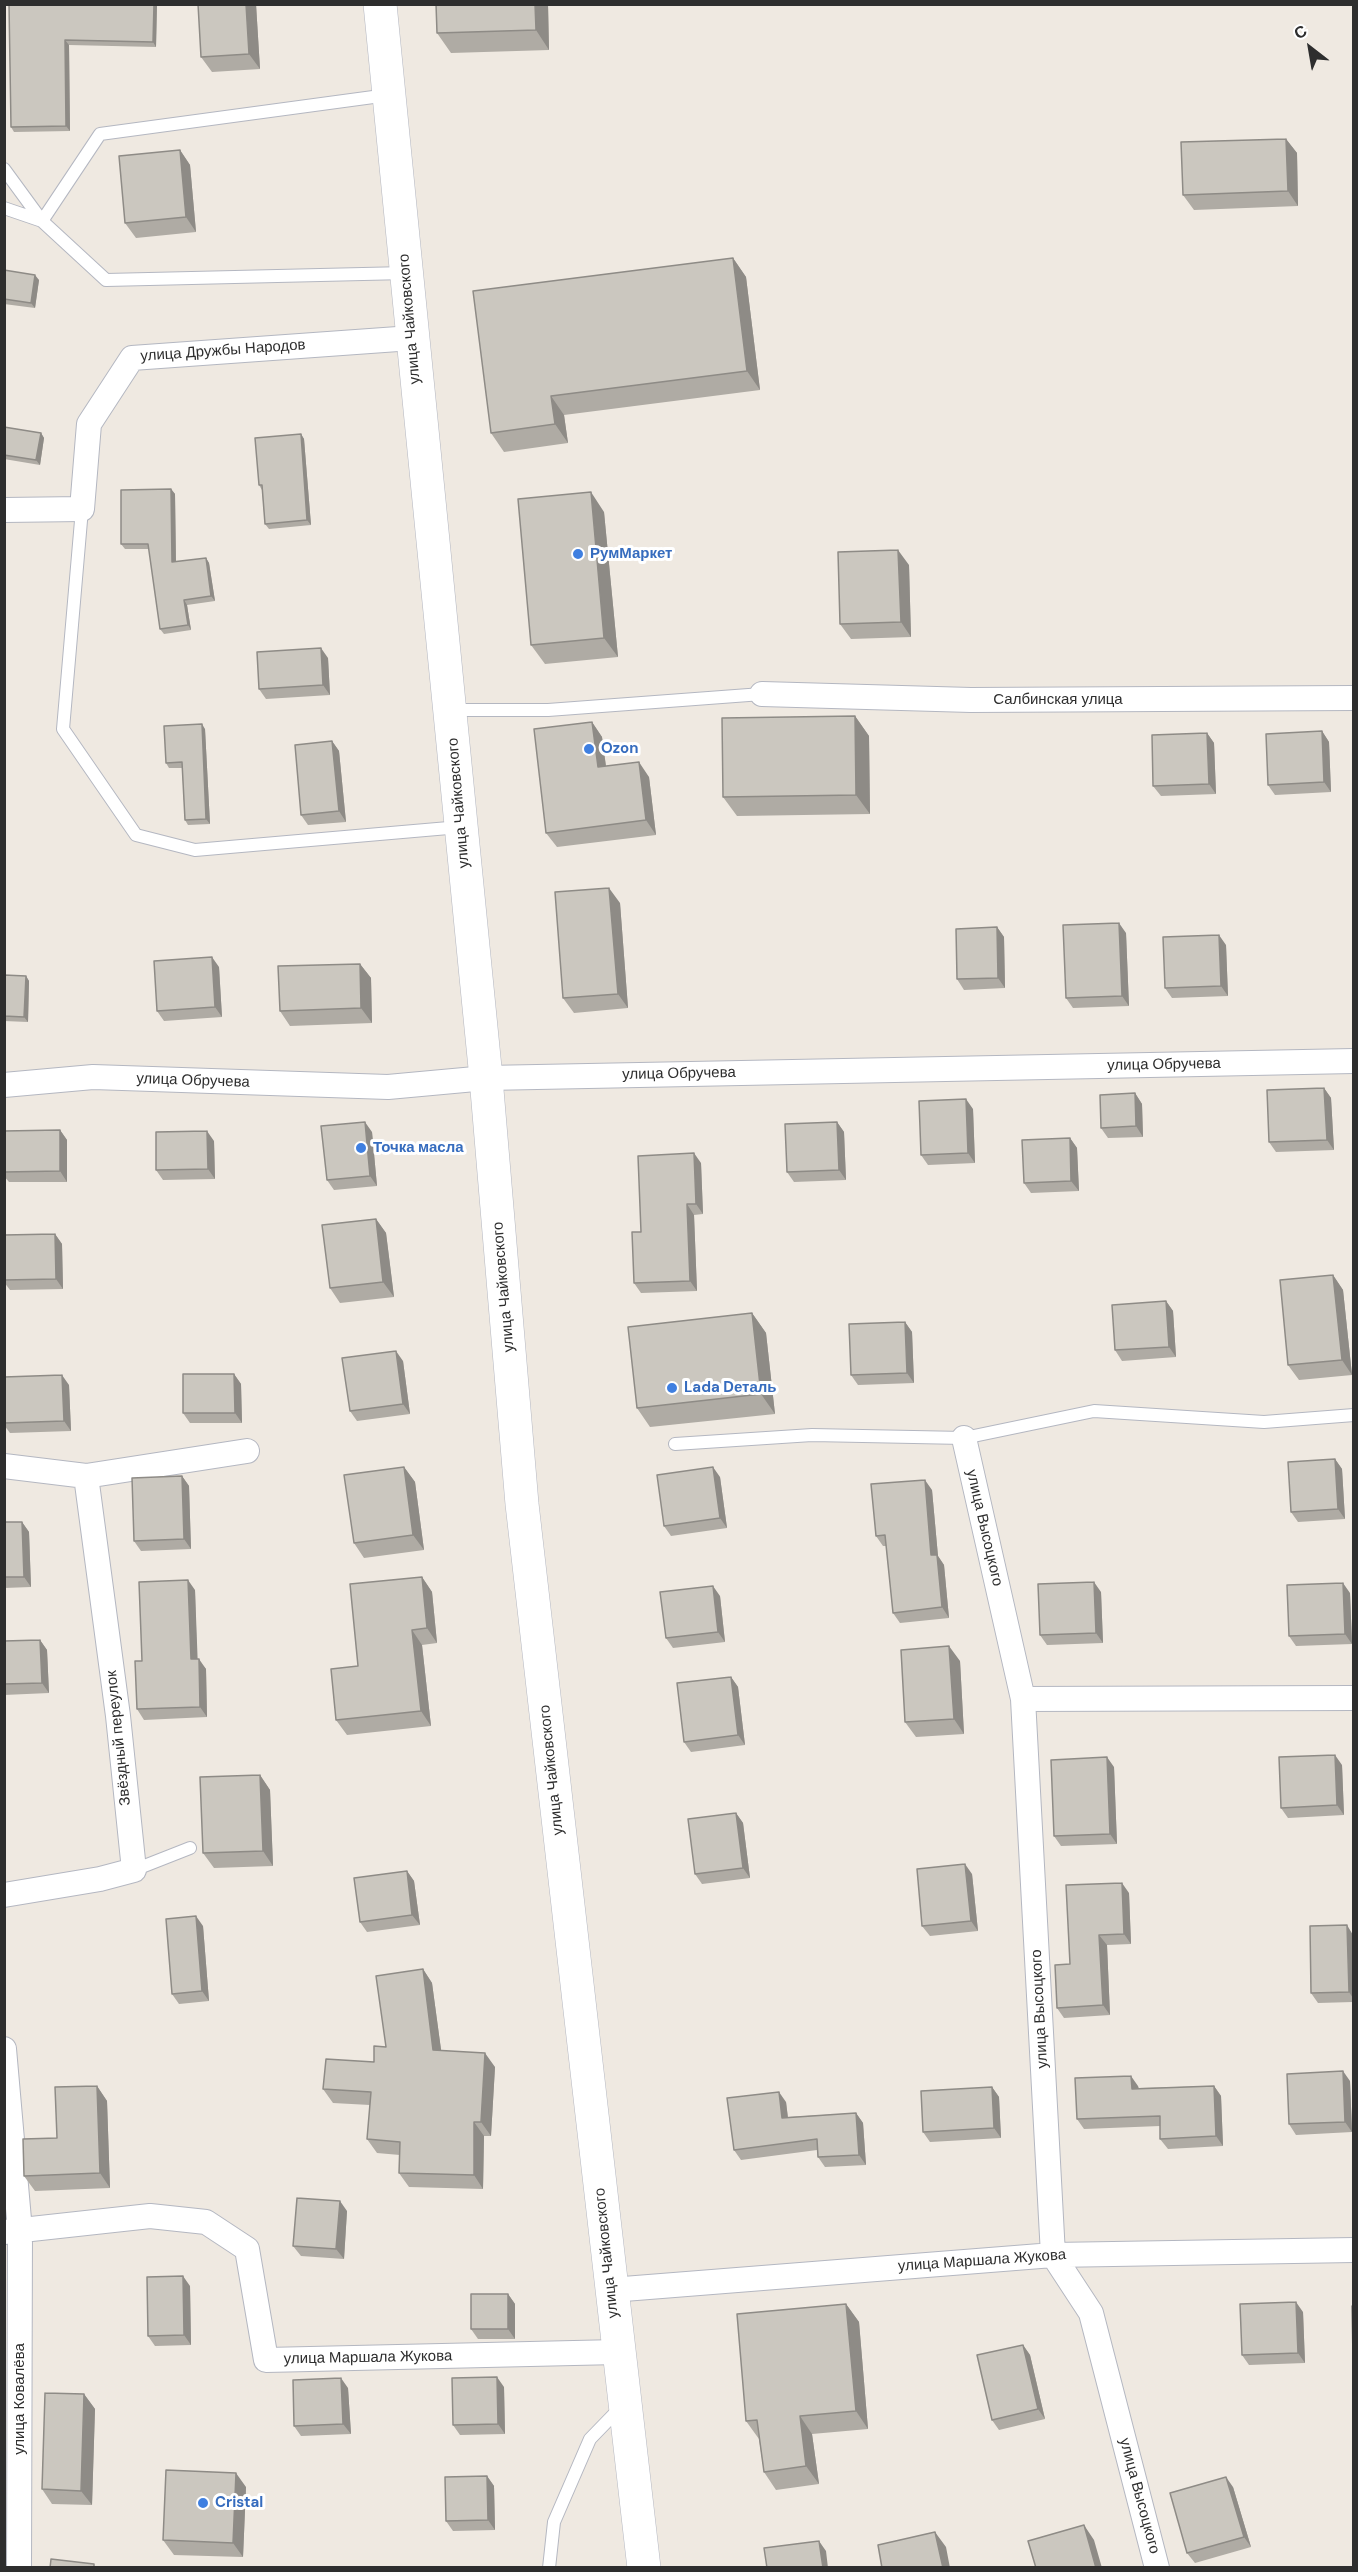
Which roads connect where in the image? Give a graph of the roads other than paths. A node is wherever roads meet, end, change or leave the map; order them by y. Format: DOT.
graph roads {
  1 [pos="380,4"];
  2 [pos="389,94"];
  3 [pos="4,169"];
  4 [pos="4,208"];
  5 [pos="42,221"];
  6 [pos="406,273"];
  7 [pos="412,338"];
  8 [pos="82,509"];
  9 [pos="4,510"];
  10 [pos="762,694"];
  11 [pos="1353,698"];
  12 [pos="451,710"];
  13 [pos="461,827"];
  14 [pos="1353,1062"];
  15 [pos="486,1078"];
  16 [pos="4,1085"];
  17 [pos="1353,1415"];
  18 [pos="964,1438"];
  19 [pos="675,1444"];
  20 [pos="247,1451"];
  21 [pos="4,1466"];
  22 [pos="86,1476"];
  23 [pos="1353,1698"];
  24 [pos="1023,1700"];
  25 [pos="190,1848"];
  26 [pos="134,1870"];
  27 [pos="4,1895"];
  28 [pos="4,2049"];
  29 [pos="12,2232"];
  30 [pos="1353,2250"];
  31 [pos="1053,2255"];
  32 [pos="611,2290"];
  33 [pos="618,2352"];
  34 [pos="624,2403"];
  35 [pos="19,2568"];
  36 [pos="549,2568"];
  37 [pos="644,2568"];
  38 [pos="1157,2568"];
  1 -- 2 [label="main road, улица Чайковского"];
  2 -- 5 [label="lane"];
  2 -- 6 [label="main road, улица Чайковского"];
  3 -- 5 [label="lane"];
  4 -- 5 [label="lane"];
  5 -- 6 [label="lane"];
  6 -- 7 [label="main road, улица Чайковского"];
  7 -- 8 [label="street, улица Дружбы Народов"];
  7 -- 12 [label="main road, улица Чайковского"];
  8 -- 9 [label="street"];
  8 -- 13 [label="lane"];
  10 -- 11 [label="street, Салбинская улица"];
  10 -- 12 [label="lane"];
  12 -- 13 [label="main road, улица Чайковского"];
  13 -- 15 [label="main road, улица Чайковского"];
  14 -- 15 [label="street, улица Обручева"];
  15 -- 16 [label="street, улица Обручева"];
  15 -- 32 [label="main road, улица Чайковского"];
  17 -- 18 [label="lane"];
  18 -- 19 [label="lane"];
  18 -- 24 [label="street, улица Высоцкого"];
  20 -- 22 [label="street"];
  21 -- 22 [label="street"];
  22 -- 26 [label="street, Звёздный переулок"];
  23 -- 24 [label="street"];
  24 -- 31 [label="street, улица Высоцкого"];
  25 -- 26 [label="lane"];
  26 -- 27 [label="street"];
  28 -- 29 [label="street"];
  29 -- 33 [label="street, улица Маршала Жукова"];
  29 -- 35 [label="street, улица Ковалёва"];
  30 -- 31 [label="street, улица Маршала Жукова"];
  31 -- 32 [label="street, улица Маршала Жукова"];
  31 -- 38 [label="street, улица Высоцкого"];
  32 -- 33 [label="main road, улица Чайковского"];
  33 -- 34 [label="main road, улица Чайковского"];
  34 -- 36 [label="lane"];
  34 -- 37 [label="main road, улица Чайковского"];
}
